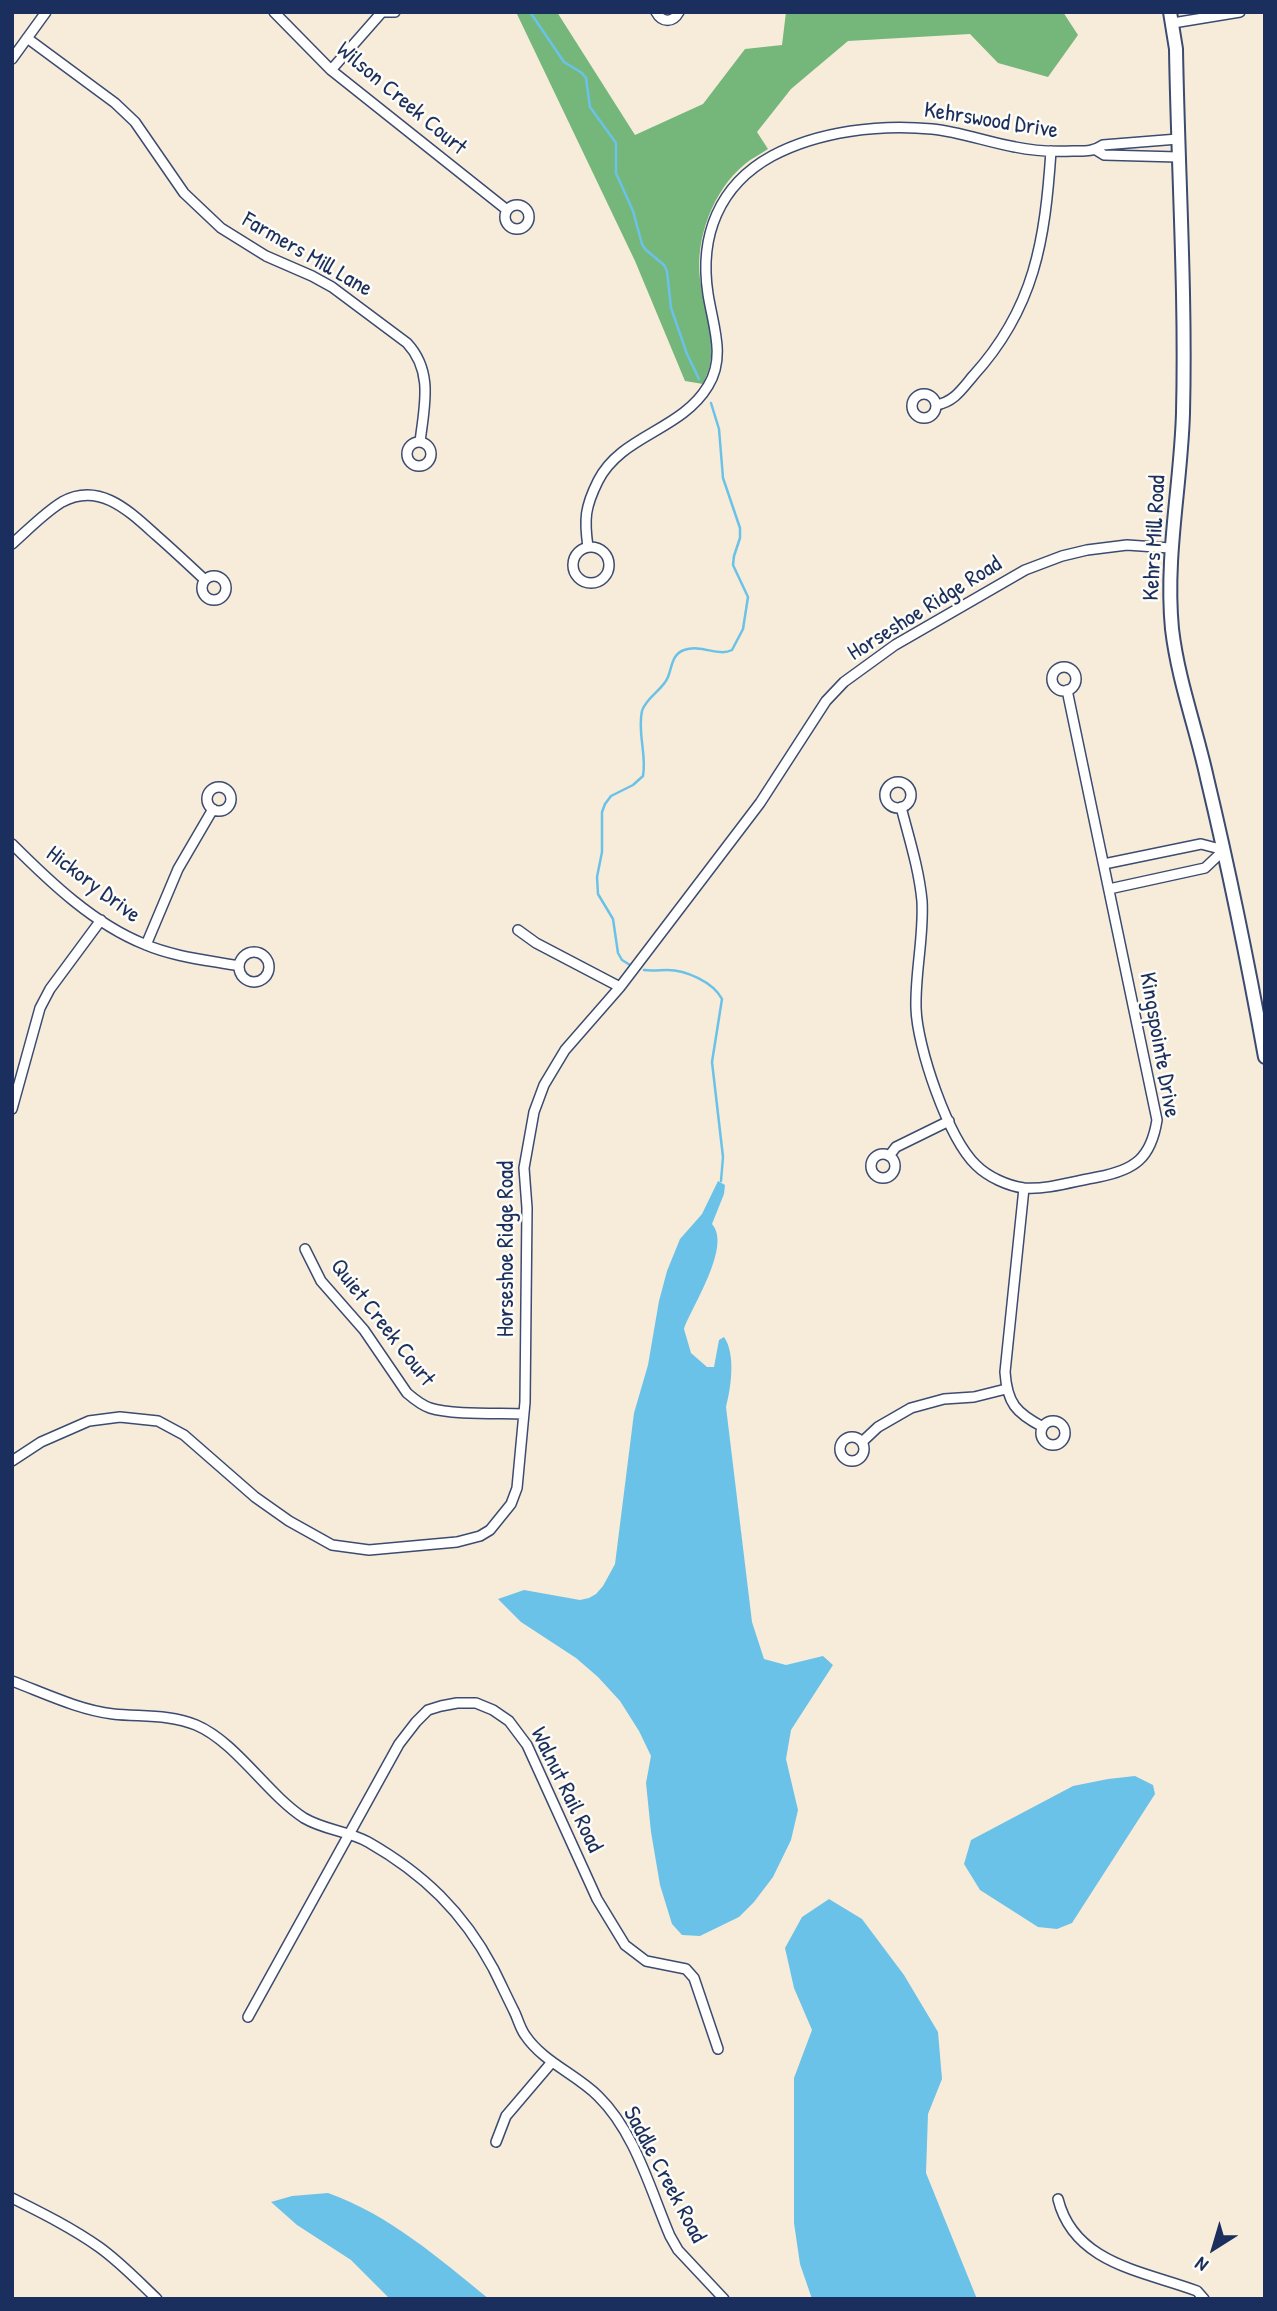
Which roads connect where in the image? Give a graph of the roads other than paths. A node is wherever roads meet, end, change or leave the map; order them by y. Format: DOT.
graph roads {
  1 [pos="46,12"];
  2 [pos="274,12"];
  3 [pos="384,12"];
  4 [pos="395,12"];
  5 [pos="656,12"];
  6 [pos="679,12"];
  7 [pos="1240,12"];
  8 [pos="1172,18"];
  9 [pos="27,38"];
  10 [pos="12,59"];
  11 [pos="331,71"];
  12 [pos="1178,139"];
  13 [pos="1096,150"];
  14 [pos="1051,151"];
  15 [pos="1178,157"];
  16 [pos="507,210"];
  17 [pos="936,405"];
  18 [pos="420,442"];
  19 [pos="12,544"];
  20 [pos="588,547"];
  21 [pos="1170,548"];
  22 [pos="205,580"];
  23 [pos="1067,690"];
  24 [pos="901,807"];
  25 [pos="213,809"];
  26 [pos="12,844"];
  27 [pos="1224,850"];
  28 [pos="1104,864"];
  29 [pos="1109,889"];
  30 [pos="102,920"];
  31 [pos="517,930"];
  32 [pos="146,945"];
  33 [pos="239,966"];
  34 [pos="620,986"];
  35 [pos="1265,1057"];
  36 [pos="14,1095"];
  37 [pos="12,1109"];
  38 [pos="950,1121"];
  39 [pos="889,1156"];
  40 [pos="1024,1188"];
  41 [pos="305,1249"];
  42 [pos="1006,1389"];
  43 [pos="523,1414"];
  44 [pos="1043,1427"];
  45 [pos="862,1442"];
  46 [pos="12,1461"];
  47 [pos="12,1681"];
  48 [pos="350,1834"];
  49 [pos="247,2017"];
  50 [pos="718,2049"];
  51 [pos="551,2062"];
  52 [pos="496,2142"];
  53 [pos="12,2198"];
  54 [pos="1058,2199"];
  55 [pos="157,2299"];
  56 [pos="724,2299"];
  57 [pos="1204,2299"];
  1 -- 9 [label="street"];
  2 -- 11 [label="street, Wilson Creek Court"];
  3 -- 4 [label="street"];
  3 -- 11 [label="street"];
  5 -- 6 [label="street"];
  7 -- 8 [label="street"];
  8 -- 12 [label="main road, Kehrs Mill Road"];
  9 -- 10 [label="street"];
  9 -- 18 [label="street, Farmers Mill Lane"];
  11 -- 16 [label="street, Wilson Creek Court"];
  12 -- 13 [label="street, Kehrswood Drive"];
  12 -- 15 [label="main road, Kehrs Mill Road"];
  13 -- 14 [label="street, Kehrswood Drive"];
  13 -- 15 [label="street, Kehrswood Drive"];
  14 -- 17 [label="street"];
  14 -- 20 [label="street, Kehrswood Drive"];
  15 -- 21 [label="main road, Kehrs Mill Road"];
  19 -- 22 [label="street"];
  20 -- 20 [label="street, Kehrswood Drive"];
  21 -- 27 [label="main road, Kehrs Mill Road"];
  21 -- 34 [label="street, Horseshoe Ridge Road"];
  23 -- 28 [label="street, Kingspointe Drive"];
  24 -- 38 [label="street, Kingspointe Drive"];
  25 -- 32 [label="street"];
  26 -- 30 [label="street, Hickory Drive"];
  27 -- 28 [label="street"];
  27 -- 29 [label="street"];
  27 -- 35 [label="main road, Kehrs Mill Road"];
  28 -- 29 [label="street, Kingspointe Drive"];
  29 -- 40 [label="street, Kingspointe Drive"];
  30 -- 32 [label="street, Hickory Drive"];
  30 -- 36 [label="street"];
  31 -- 34 [label="street"];
  32 -- 33 [label="street, Hickory Drive"];
  34 -- 43 [label="street, Horseshoe Ridge Road"];
  36 -- 37 [label="street"];
  38 -- 39 [label="street"];
  38 -- 40 [label="street, Kingspointe Drive"];
  40 -- 42 [label="street"];
  41 -- 43 [label="street, Quiet Creek Court"];
  42 -- 44 [label="street"];
  42 -- 45 [label="street"];
  43 -- 46 [label="street, Horseshoe Ridge Road"];
  47 -- 48 [label="street, Saddle Creek Road"];
  48 -- 49 [label="street, Walnut Rail Road"];
  48 -- 50 [label="street, Walnut Rail Road"];
  48 -- 51 [label="street, Saddle Creek Road"];
  51 -- 52 [label="street"];
  51 -- 56 [label="street, Saddle Creek Road"];
  53 -- 55 [label="street"];
  54 -- 57 [label="street"];
}
